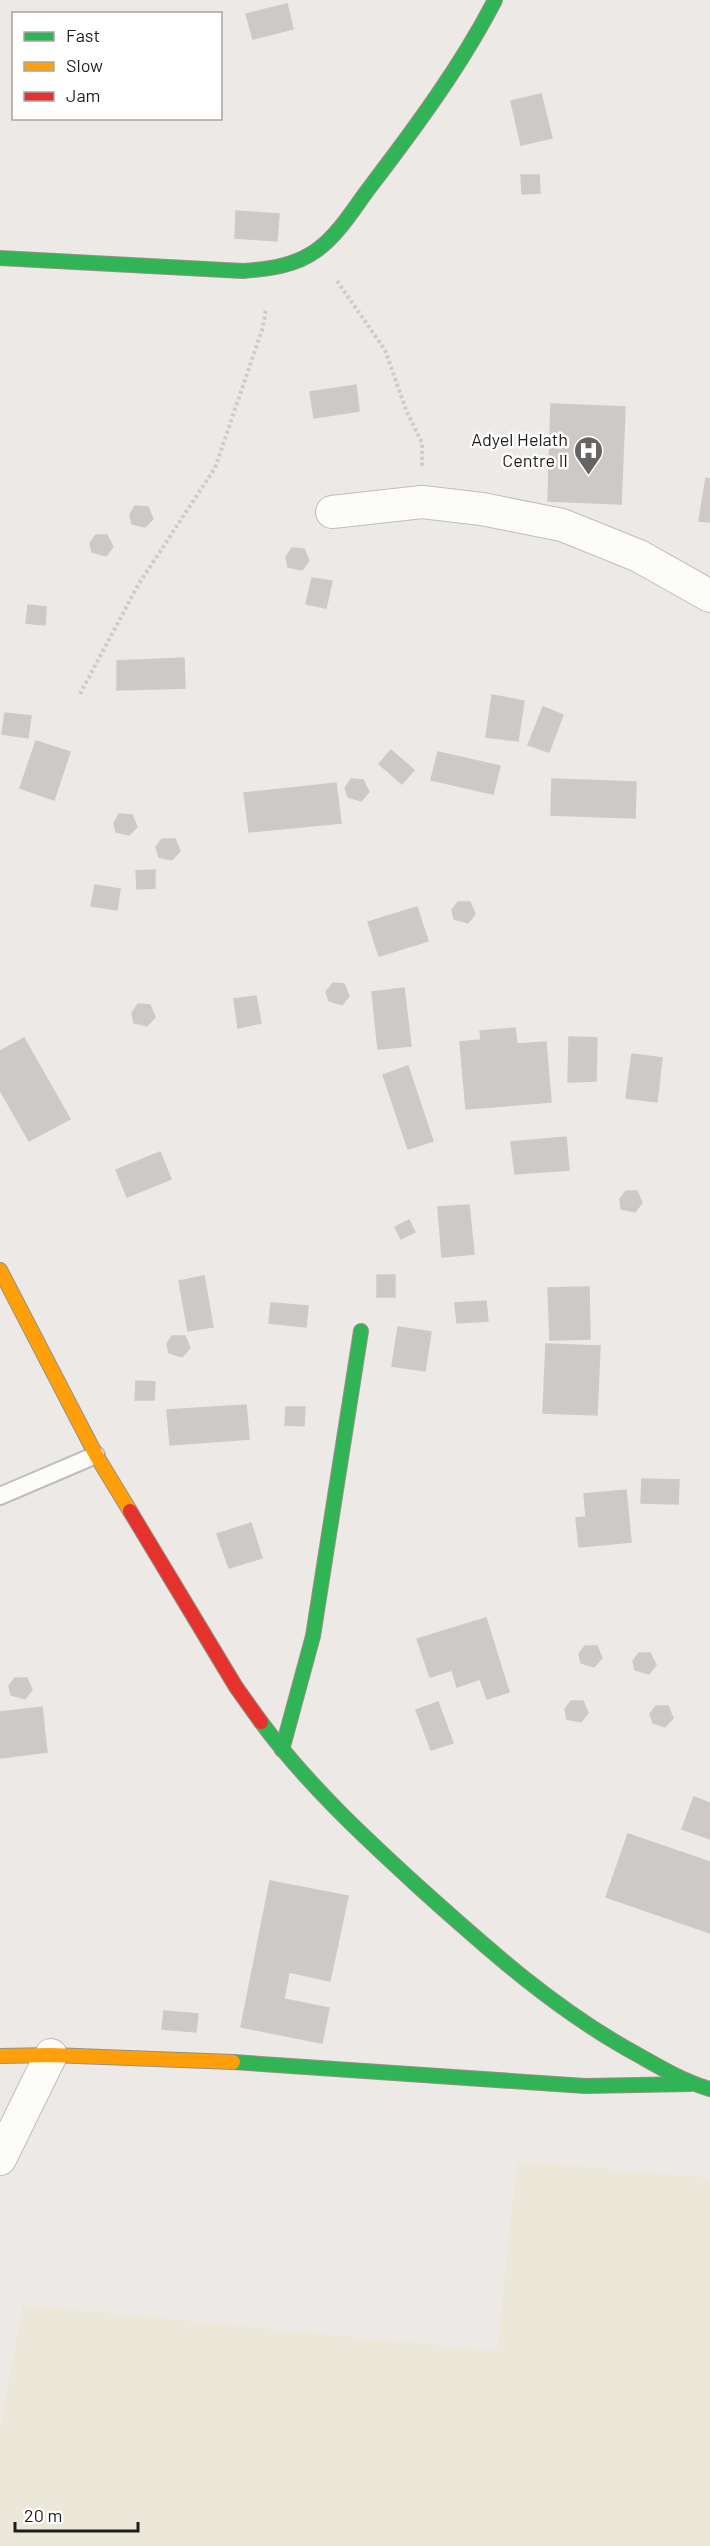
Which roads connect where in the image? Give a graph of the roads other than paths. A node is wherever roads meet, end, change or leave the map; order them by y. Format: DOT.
graph roads {
  1 [pos="495,0"];
  2 [pos="0,258"];
  3 [pos="332,513"];
  4 [pos="710,596"];
  5 [pos="0,1270"];
  6 [pos="361,1331"];
  7 [pos="96,1455"];
  8 [pos="0,1496"];
  9 [pos="282,1750"];
  10 [pos="51,2055"];
  11 [pos="0,2056"];
  12 [pos="691,2084"];
  13 [pos="710,2089"];
  14 [pos="0,2159"];
  1 -- 2 [label="street"];
  3 -- 4 [label="street"];
  5 -- 7 [label="street"];
  6 -- 9 [label="street"];
  7 -- 8 [label="lane"];
  7 -- 9 [label="street"];
  9 -- 12 [label="street"];
  10 -- 11 [label="street"];
  10 -- 12 [label="street"];
  10 -- 14 [label="street"];
  12 -- 13 [label="street"];
}
